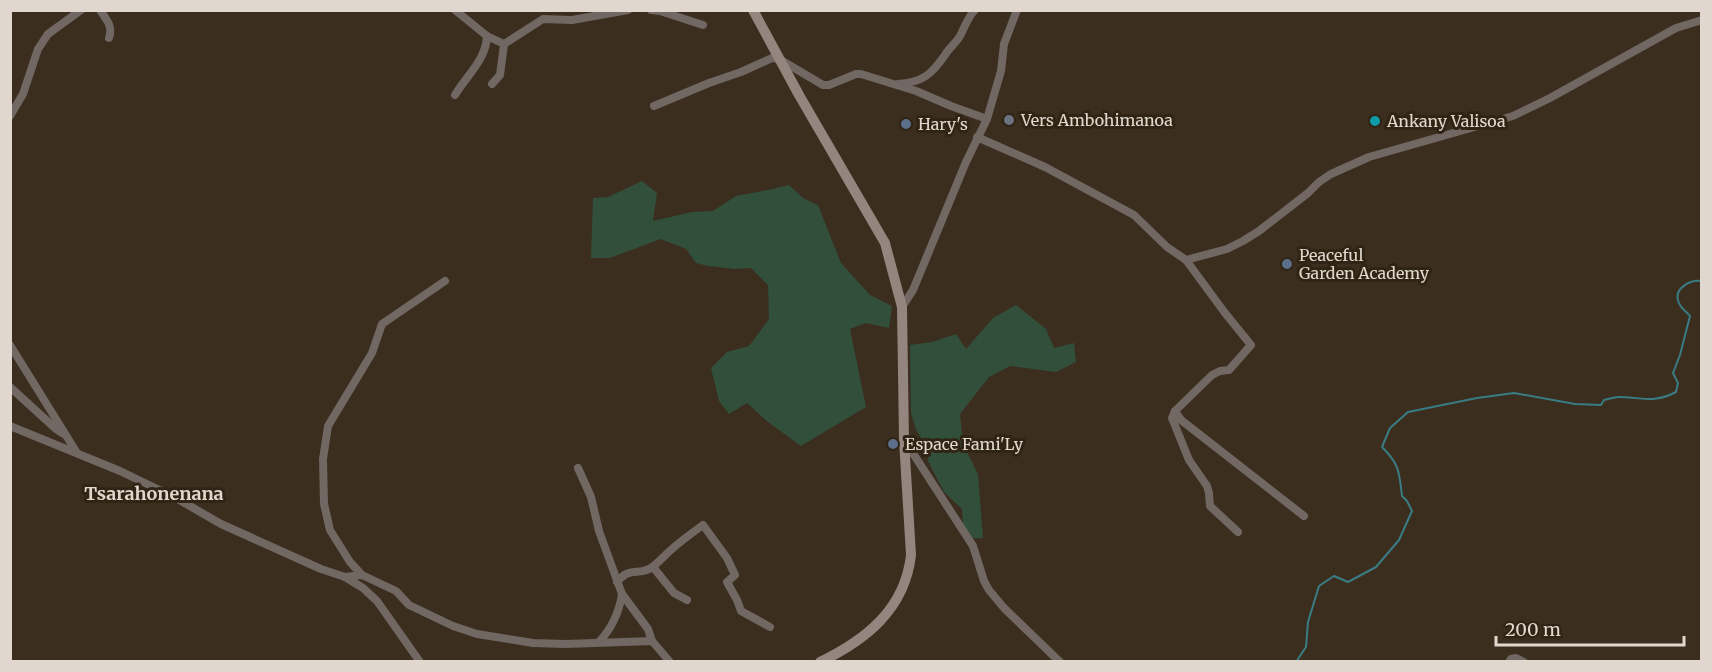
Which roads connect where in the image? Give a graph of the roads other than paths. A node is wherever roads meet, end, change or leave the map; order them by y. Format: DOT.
graph roads {
  1 [pos="81,10"];
  2 [pos="100,10"];
  3 [pos="455,10"];
  4 [pos="628,10"];
  5 [pos="651,10"];
  6 [pos="753,10"];
  7 [pos="975,10"];
  8 [pos="1017,10"];
  9 [pos="1701,20"];
  10 [pos="703,25"];
  11 [pos="487,36"];
  12 [pos="109,39"];
  13 [pos="504,44"];
  14 [pos="779,59"];
  15 [pos="492,84"];
  16 [pos="893,84"];
  17 [pos="455,95"];
  18 [pos="654,106"];
  19 [pos="10,116"];
  20 [pos="987,119"];
  21 [pos="977,137"];
  22 [pos="1186,260"];
  23 [pos="445,281"];
  24 [pos="902,307"];
  25 [pos="10,345"];
  26 [pos="10,387"];
  27 [pos="1175,411"];
  28 [pos="10,426"];
  29 [pos="66,435"];
  30 [pos="904,440"];
  31 [pos="78,454"];
  32 [pos="578,468"];
  33 [pos="1304,516"];
  34 [pos="1238,532"];
  35 [pos="653,567"];
  36 [pos="363,575"];
  37 [pos="345,577"];
  38 [pos="617,582"];
  39 [pos="622,594"];
  40 [pos="687,600"];
  41 [pos="770,627"];
  42 [pos="652,641"];
  43 [pos="599,642"];
  44 [pos="420,662"];
  45 [pos="670,662"];
  46 [pos="820,662"];
  47 [pos="1060,662"];
  48 [pos="1509,662"];
  49 [pos="1524,662"];
  1 -- 19 [label="street"];
  2 -- 12 [label="street"];
  3 -- 11 [label="street"];
  4 -- 13 [label="street"];
  5 -- 10 [label="street"];
  6 -- 14 [label="main road"];
  7 -- 16 [label="street"];
  8 -- 20 [label="street"];
  9 -- 22 [label="street"];
  11 -- 13 [label="street"];
  11 -- 17 [label="street"];
  13 -- 15 [label="street"];
  14 -- 16 [label="street"];
  14 -- 18 [label="street"];
  14 -- 24 [label="main road"];
  16 -- 20 [label="street"];
  20 -- 21 [label="street"];
  21 -- 22 [label="street"];
  21 -- 24 [label="street"];
  22 -- 27 [label="street"];
  23 -- 36 [label="street"];
  24 -- 30 [label="main road"];
  25 -- 29 [label="street"];
  26 -- 29 [label="street"];
  27 -- 33 [label="street"];
  27 -- 34 [label="street"];
  28 -- 31 [label="street"];
  29 -- 31 [label="street"];
  30 -- 46 [label="main road"];
  30 -- 47 [label="street"];
  31 -- 37 [label="street"];
  32 -- 38 [label="street"];
  35 -- 38 [label="street"];
  35 -- 40 [label="street"];
  35 -- 41 [label="street"];
  36 -- 37 [label="street"];
  36 -- 43 [label="street"];
  37 -- 44 [label="street"];
  38 -- 39 [label="street"];
  39 -- 42 [label="street"];
  39 -- 43 [label="street"];
  42 -- 43 [label="street"];
  42 -- 45 [label="street"];
  48 -- 49 [label="street"];
}
